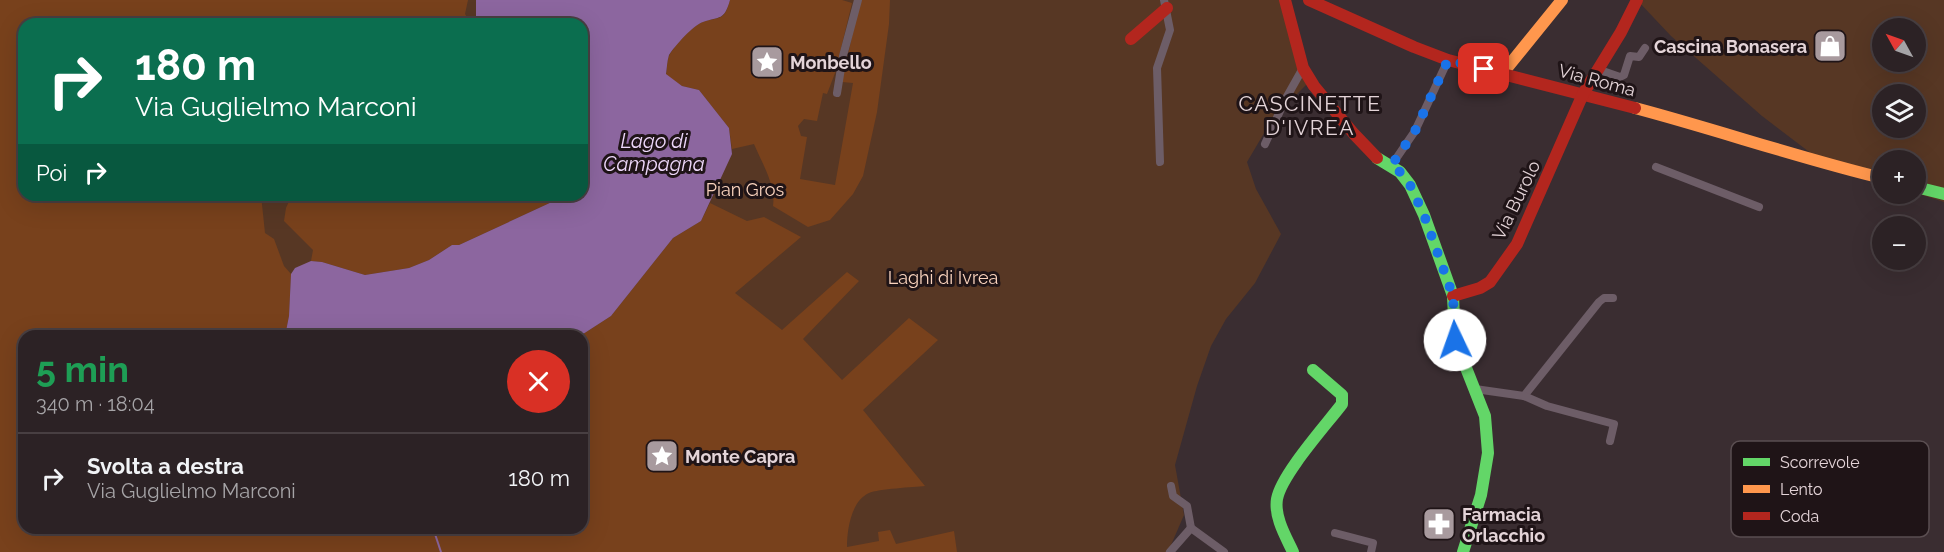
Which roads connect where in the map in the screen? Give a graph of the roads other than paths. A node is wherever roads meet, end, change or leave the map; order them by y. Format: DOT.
graph roads {
  1 [pos="858,0"];
  2 [pos="1286,0"];
  3 [pos="1308,0"];
  4 [pos="1562,0"];
  5 [pos="1637,0"];
  6 [pos="1165,4"];
  7 [pos="1131,39"];
  8 [pos="1645,48"];
  9 [pos="1448,60"];
  10 [pos="1303,68"];
  11 [pos="1597,69"];
  12 [pos="1502,74"];
  13 [pos="837,93"];
  14 [pos="1583,94"];
  15 [pos="1265,144"];
  16 [pos="1160,162"];
  17 [pos="1391,166"];
  18 [pos="1656,167"];
  19 [pos="1872,176"];
  20 [pos="1926,190"];
  21 [pos="1944,194"];
  22 [pos="1759,207"];
  23 [pos="1453,296"];
  24 [pos="1613,298"];
  25 [pos="1313,370"];
  26 [pos="1475,389"];
  27 [pos="1524,396"];
  28 [pos="1610,441"];
  29 [pos="1171,486"];
  30 [pos="1191,528"];
  31 [pos="1335,533"];
  32 [pos="1170,552"];
  33 [pos="1224,552"];
  34 [pos="1293,552"];
  35 [pos="1371,552"];
  36 [pos="1463,552"];
  1 -- 13 [label="street"];
  2 -- 10 [label="street"];
  3 -- 9 [label="street, Via Roma"];
  4 -- 12 [label="street"];
  5 -- 11 [label="street, Via Burolo"];
  6 -- 7 [label="street"];
  6 -- 16 [label="street"];
  8 -- 11 [label="street"];
  9 -- 12 [label="street, Via Roma"];
  9 -- 17 [label="street"];
  10 -- 15 [label="street"];
  10 -- 17 [label="street"];
  11 -- 14 [label="street, Via Burolo"];
  12 -- 14 [label="street, Via Roma"];
  14 -- 19 [label="street, Via Roma"];
  14 -- 23 [label="street, Via Burolo"];
  17 -- 23 [label="street"];
  18 -- 22 [label="street"];
  20 -- 21 [label="street"];
  23 -- 26 [label="street"];
  24 -- 27 [label="street"];
  25 -- 34 [label="street"];
  26 -- 27 [label="street"];
  26 -- 36 [label="street"];
  27 -- 28 [label="street"];
  29 -- 30 [label="street"];
  30 -- 32 [label="street"];
  30 -- 33 [label="street"];
  31 -- 35 [label="street"];
}
